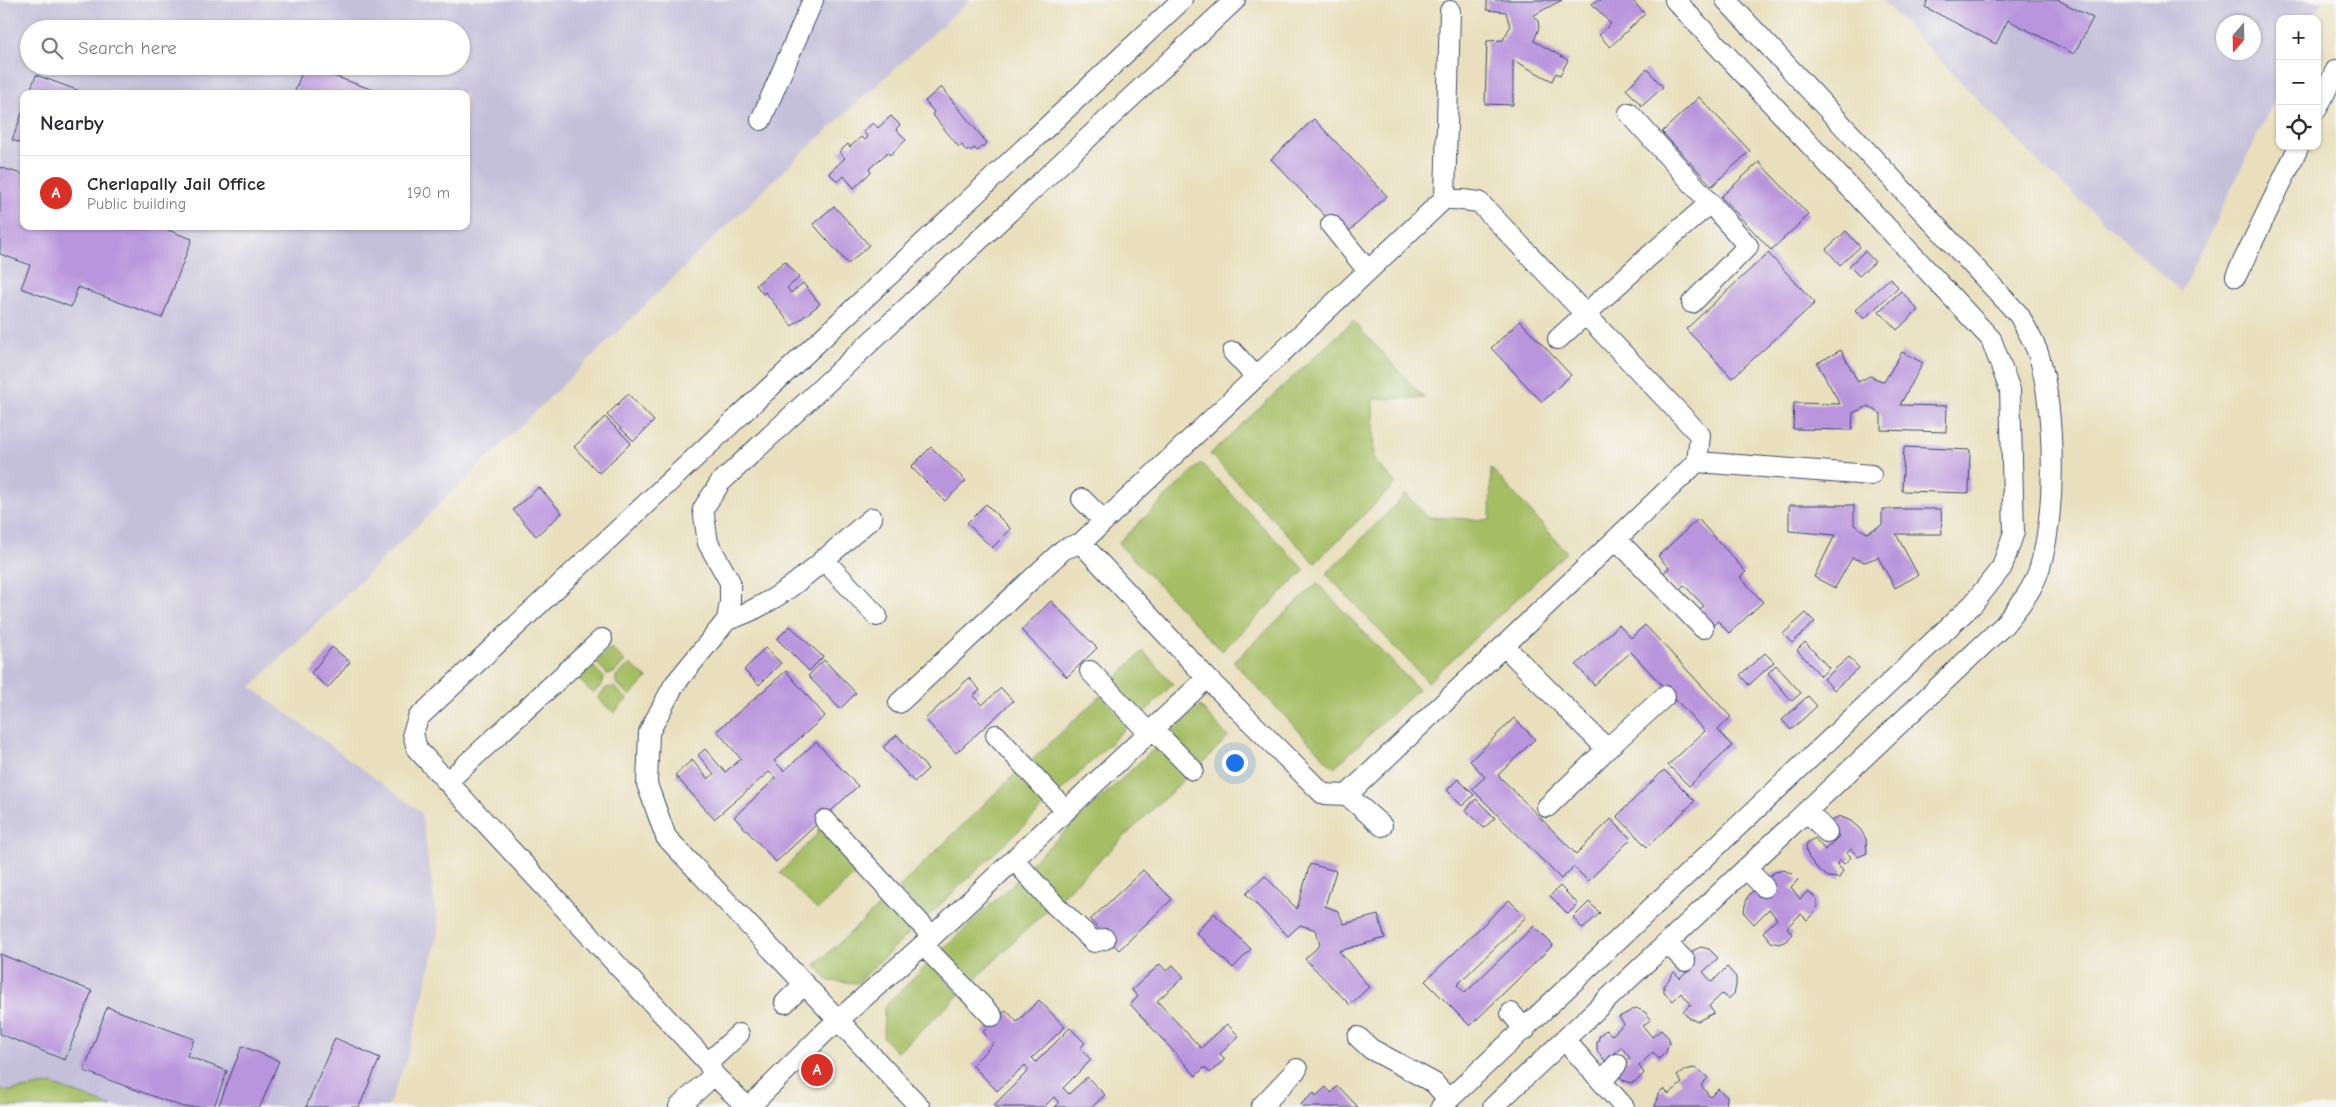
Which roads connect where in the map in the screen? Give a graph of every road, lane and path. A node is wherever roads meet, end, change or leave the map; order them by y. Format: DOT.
graph roads {
  1 [pos="812,0"];
  2 [pos="1182,0"];
  3 [pos="1235,0"];
  4 [pos="1675,0"];
  5 [pos="1726,0"];
  6 [pos="1450,11"];
  7 [pos="2336,70"];
  8 [pos="2319,105"];
  9 [pos="1629,113"];
  10 [pos="761,120"];
  11 [pos="2297,150"];
  12 [pos="1445,198"];
  13 [pos="1710,203"];
  14 [pos="1330,225"];
  15 [pos="1368,271"];
  16 [pos="2236,276"];
  17 [pos="1692,303"];
  18 [pos="1586,314"];
  19 [pos="1558,339"];
  20 [pos="1233,352"];
  21 [pos="1256,377"];
  22 [pos="1697,462"];
  23 [pos="1871,475"];
  24 [pos="1082,499"];
  25 [pos="872,518"];
  26 [pos="1104,521"];
  27 [pos="1616,539"];
  28 [pos="1081,543"];
  29 [pos="823,559"];
  30 [pos="877,616"];
  31 [pos="726,620"];
  32 [pos="1703,628"];
  33 [pos="602,638"];
  34 [pos="1504,646"];
  35 [pos="1090,671"];
  36 [pos="1207,678"];
  37 [pos="1665,696"];
  38 [pos="899,703"];
  39 [pos="1151,731"];
  40 [pos="996,734"];
  41 [pos="1607,749"];
  42 [pos="1193,770"];
  43 [pos="447,782"];
  44 [pos="1347,794"];
  45 [pos="1547,807"];
  46 [pos="1066,811"];
  47 [pos="1806,811"];
  48 [pos="825,820"];
  49 [pos="1382,826"];
  50 [pos="1827,832"];
  51 [pos="1014,860"];
  52 [pos="1746,868"];
  53 [pos="1764,887"];
  54 [pos="1105,939"];
  55 [pos="928,940"];
  56 [pos="1667,943"];
  57 [pos="1684,961"];
  58 [pos="804,984"];
  59 [pos="785,1003"];
  60 [pos="1511,1013"];
  61 [pos="992,1016"];
  62 [pos="839,1020"];
  63 [pos="1525,1030"];
  64 [pos="739,1034"];
  65 [pos="1358,1037"];
  66 [pos="1565,1040"];
  67 [pos="1616,1064"];
  68 [pos="711,1069"];
  69 [pos="1297,1069"];
  70 [pos="1602,1081"];
  71 [pos="1445,1103"];
  72 [pos="679,1107"];
  73 [pos="748,1107"];
  74 [pos="920,1107"];
  75 [pos="1261,1107"];
  76 [pos="1493,1107"];
  77 [pos="1624,1107"];
  1 -- 10 [label="street"];
  2 -- 43 [label="street"];
  3 -- 31 [label="street"];
  4 -- 63 [label="street"];
  5 -- 47 [label="street"];
  6 -- 12 [label="street"];
  7 -- 8 [label="street"];
  9 -- 13 [label="street"];
  11 -- 16 [label="street"];
  12 -- 15 [label="street"];
  12 -- 18 [label="street"];
  13 -- 17 [label="street"];
  13 -- 18 [label="street"];
  14 -- 15 [label="street"];
  15 -- 21 [label="street"];
  18 -- 19 [label="street"];
  18 -- 22 [label="street"];
  20 -- 21 [label="street"];
  21 -- 26 [label="street"];
  22 -- 23 [label="street"];
  22 -- 27 [label="street"];
  24 -- 26 [label="street"];
  25 -- 29 [label="street"];
  26 -- 28 [label="street"];
  27 -- 32 [label="street"];
  27 -- 34 [label="street"];
  28 -- 36 [label="street"];
  28 -- 38 [label="street"];
  29 -- 30 [label="street"];
  29 -- 31 [label="street"];
  31 -- 58 [label="street"];
  33 -- 43 [label="street"];
  34 -- 41 [label="street"];
  34 -- 44 [label="street"];
  35 -- 39 [label="street"];
  36 -- 39 [label="street"];
  36 -- 44 [label="street"];
  37 -- 41 [label="street"];
  39 -- 42 [label="street"];
  39 -- 46 [label="street"];
  40 -- 46 [label="street"];
  41 -- 45 [label="street"];
  43 -- 68 [label="street"];
  44 -- 49 [label="street"];
  46 -- 51 [label="street"];
  47 -- 50 [label="street"];
  47 -- 52 [label="street"];
  48 -- 55 [label="street"];
  51 -- 54 [label="street"];
  51 -- 55 [label="street"];
  52 -- 53 [label="street"];
  52 -- 56 [label="street"];
  55 -- 61 [label="street"];
  55 -- 62 [label="street"];
  56 -- 57 [label="street"];
  56 -- 66 [label="street"];
  58 -- 59 [label="street"];
  58 -- 62 [label="street"];
  60 -- 63 [label="street"];
  62 -- 73 [label="street"];
  62 -- 74 [label="street"];
  63 -- 71 [label="street"];
  64 -- 68 [label="street"];
  65 -- 71 [label="street"];
  66 -- 70 [label="street"];
  66 -- 76 [label="street"];
  67 -- 70 [label="street"];
  68 -- 72 [label="street"];
  68 -- 73 [label="street"];
  69 -- 75 [label="street"];
  70 -- 77 [label="street"];
}
